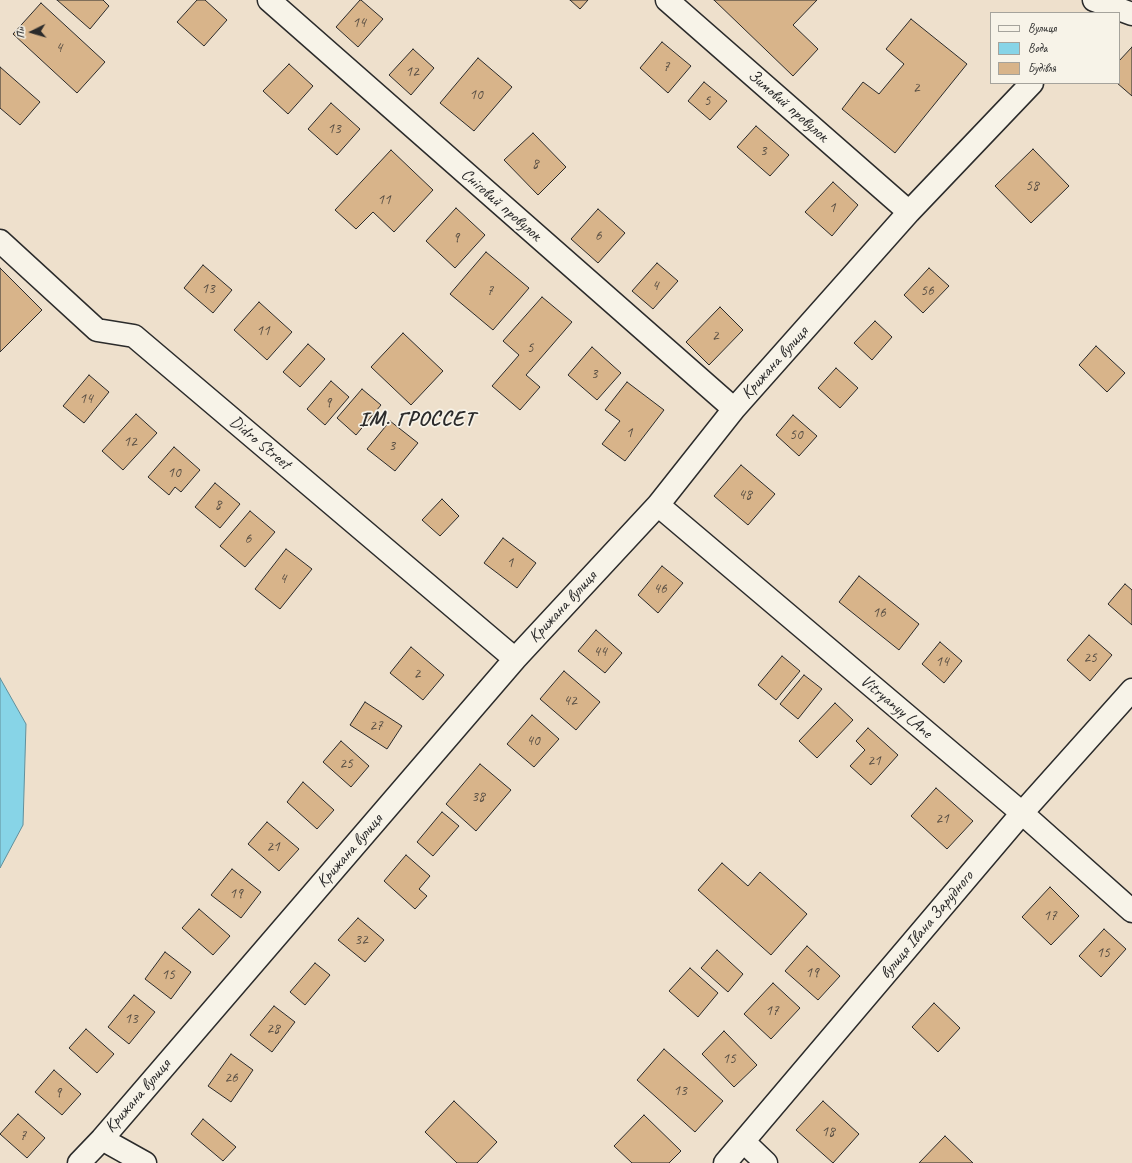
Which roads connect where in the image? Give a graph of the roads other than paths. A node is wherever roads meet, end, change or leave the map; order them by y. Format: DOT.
graph roads {
  1 [pos="269,0"];
  2 [pos="667,0"];
  3 [pos="1103,4"];
  4 [pos="1132,14"];
  5 [pos="1031,84"];
  6 [pos="909,212"];
  7 [pos="0,241"];
  8 [pos="734,409"];
  9 [pos="658,505"];
  10 [pos="515,659"];
  11 [pos="1132,690"];
  12 [pos="1022,813"];
  13 [pos="1132,911"];
  14 [pos="102,1139"];
  15 [pos="744,1142"];
  16 [pos="80,1163"];
  17 [pos="145,1163"];
  18 [pos="725,1163"];
  19 [pos="766,1163"];
  1 -- 8 [label="street, Сніговий провулок"];
  2 -- 6 [label="street, Зимовий провулок"];
  3 -- 4 [label="street"];
  5 -- 6 [label="street, Крижана вулиця"];
  6 -- 8 [label="street, Крижана вулиця"];
  7 -- 10 [label="street, Didro Street"];
  8 -- 9 [label="street, Крижана вулиця"];
  9 -- 10 [label="street, Крижана вулиця"];
  9 -- 12 [label="street, Vitryanyy LAne"];
  10 -- 14 [label="street, Крижана вулиця"];
  11 -- 12 [label="street, вулиця Івана Зарудного"];
  12 -- 13 [label="street, Vitryanyy LAne"];
  12 -- 15 [label="street, вулиця Івана Зарудного"];
  14 -- 16 [label="street, Крижана вулиця"];
  14 -- 17 [label="street, Крижана вулиця"];
  15 -- 18 [label="street, вулиця Івана Зарудного"];
  15 -- 19 [label="street"];
}
